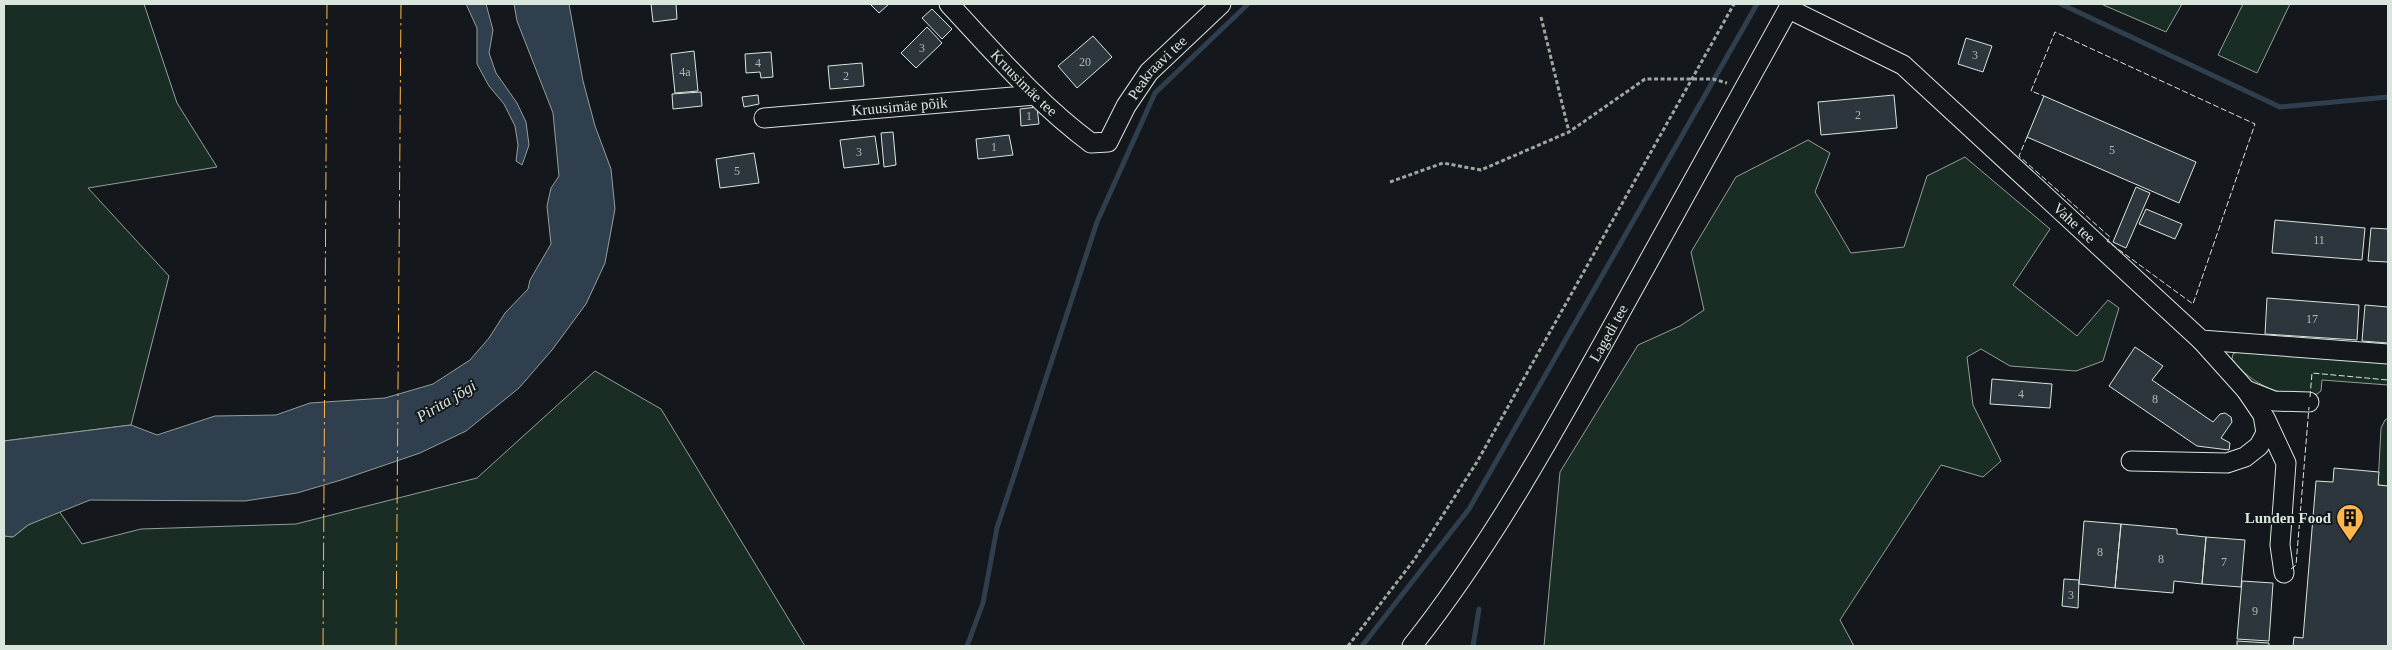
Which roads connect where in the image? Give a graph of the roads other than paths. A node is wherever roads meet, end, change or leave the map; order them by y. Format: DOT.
graph roads {
  1 [pos="949,4"];
  2 [pos="1220,4"];
  3 [pos="1790,6"];
  4 [pos="1035,95"];
  5 [pos="764,118"];
  6 [pos="1108,142"];
  7 [pos="2201,340"];
  8 [pos="2388,354"];
  9 [pos="2246,390"];
  10 [pos="2309,402"];
  11 [pos="2263,415"];
  12 [pos="2130,461"];
  13 [pos="2284,573"];
  14 [pos="1412,646"];
  1 -- 4 [label="street, Kruusimäe tee"];
  2 -- 6 [label="street, Peakraavi tee"];
  3 -- 7 [label="street, Vahe tee"];
  3 -- 14 [label="street, Lagedi tee"];
  4 -- 5 [label="street, Kruusimäe põik"];
  4 -- 6 [label="street, Kruusimäe tee"];
  7 -- 8 [label="street"];
  7 -- 9 [label="street, Vahe tee"];
  9 -- 10 [label="street"];
  9 -- 11 [label="street, Vahe tee"];
  11 -- 12 [label="street"];
  11 -- 13 [label="street, Vahe tee"];
}
